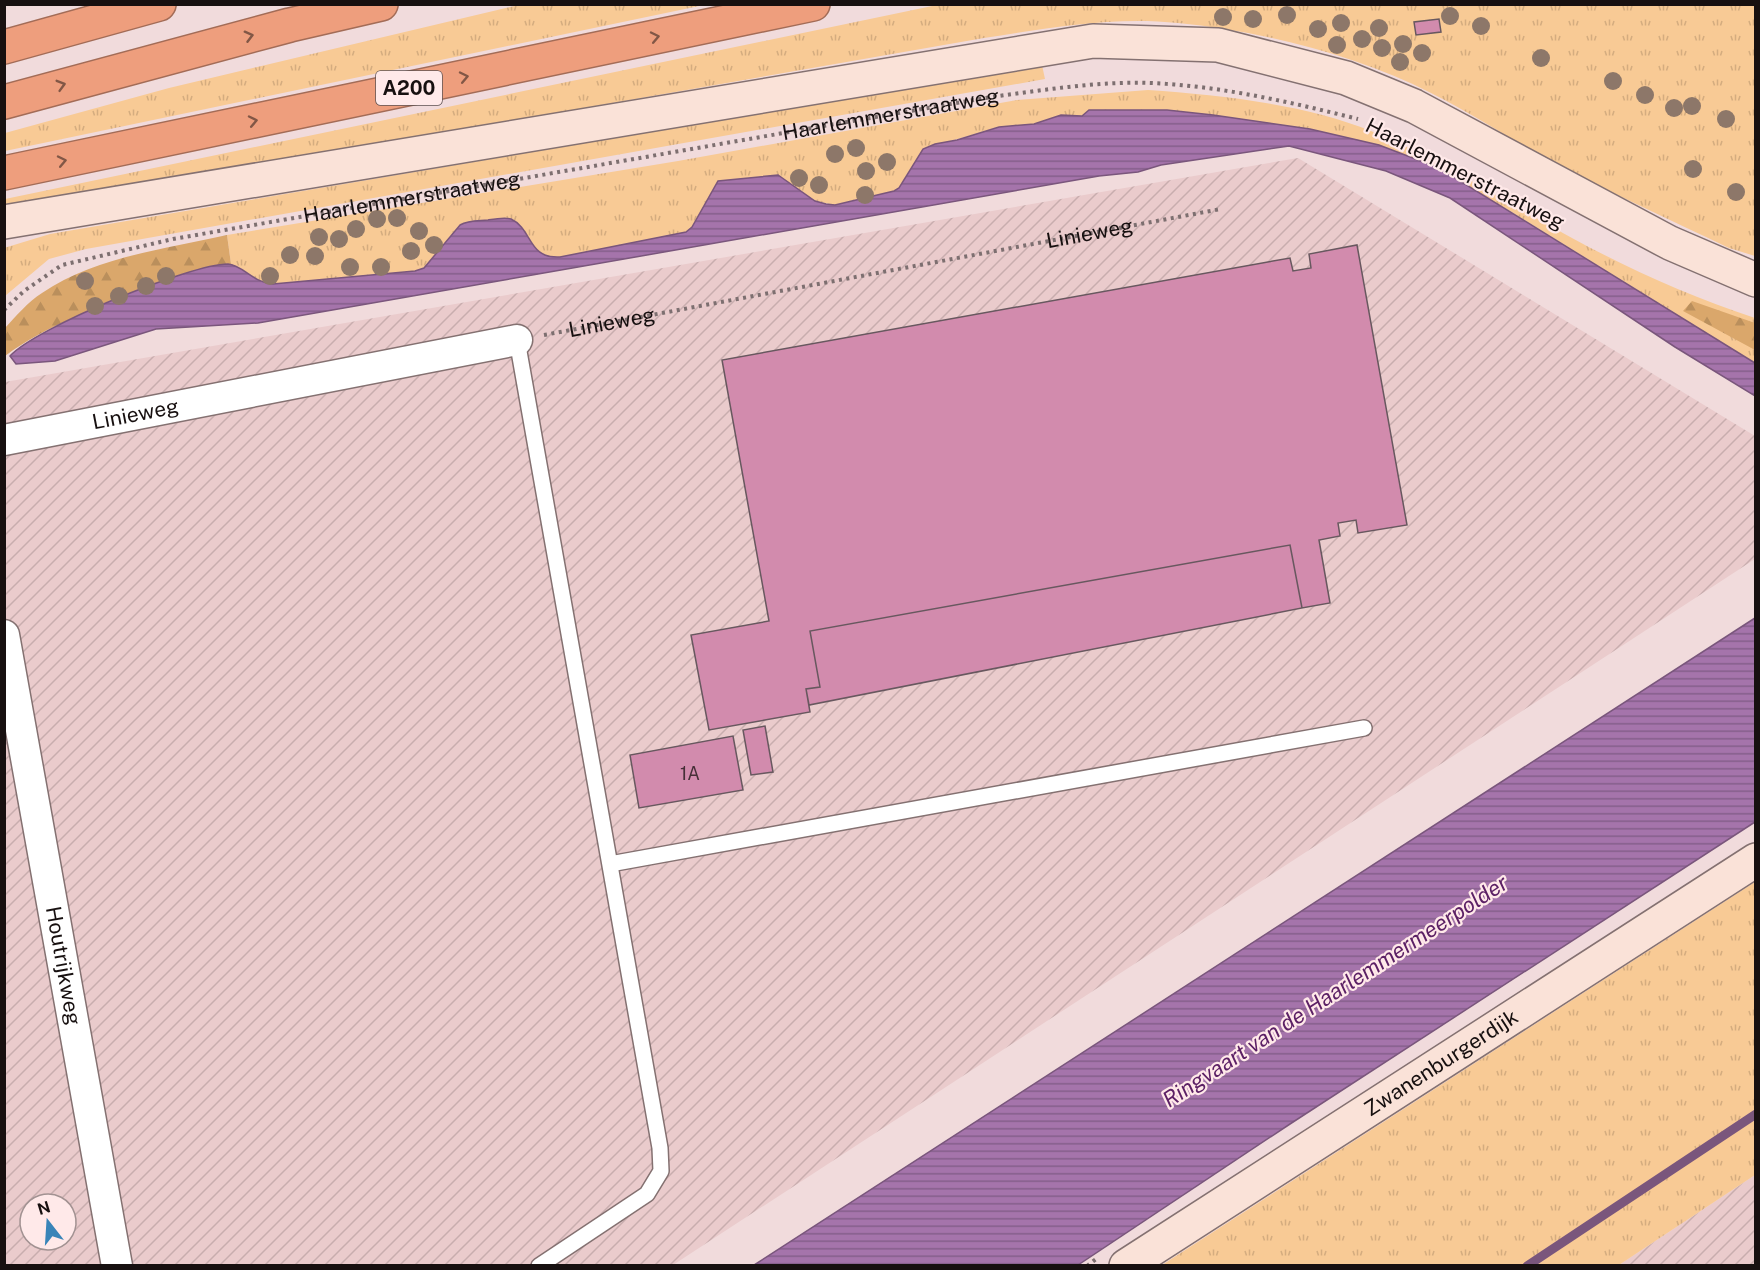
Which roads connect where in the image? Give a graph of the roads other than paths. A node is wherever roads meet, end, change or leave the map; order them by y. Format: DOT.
graph roads {
  1 [pos="86,4"];
  2 [pos="159,4"];
  3 [pos="381,4"];
  4 [pos="813,4"];
  5 [pos="4,40"];
  6 [pos="4,46"];
  7 [pos="4,102"];
  8 [pos="4,173"];
  9 [pos="4,222"];
  10 [pos="1755,280"];
  11 [pos="517,340"];
  12 [pos="4,440"];
  13 [pos="4,635"];
  14 [pos="1364,728"];
  15 [pos="1755,860"];
  16 [pos="610,864"];
  17 [pos="117,1266"];
  18 [pos="539,1266"];
  19 [pos="1126,1266"];
  1 -- 5 [label="highway"];
  2 -- 6 [label="highway"];
  7 -- 3 [label="highway, one-way"];
  8 -- 4 [label="highway, A200, one-way"];
  9 -- 10 [label="main road, Haarlemmerstraatweg"];
  11 -- 12 [label="street, Linieweg"];
  11 -- 16 [label="lane"];
  13 -- 17 [label="street, Houtrijkweg"];
  14 -- 16 [label="lane"];
  15 -- 19 [label="main road, Zwanenburgerdijk"];
  16 -- 18 [label="lane"];
}
